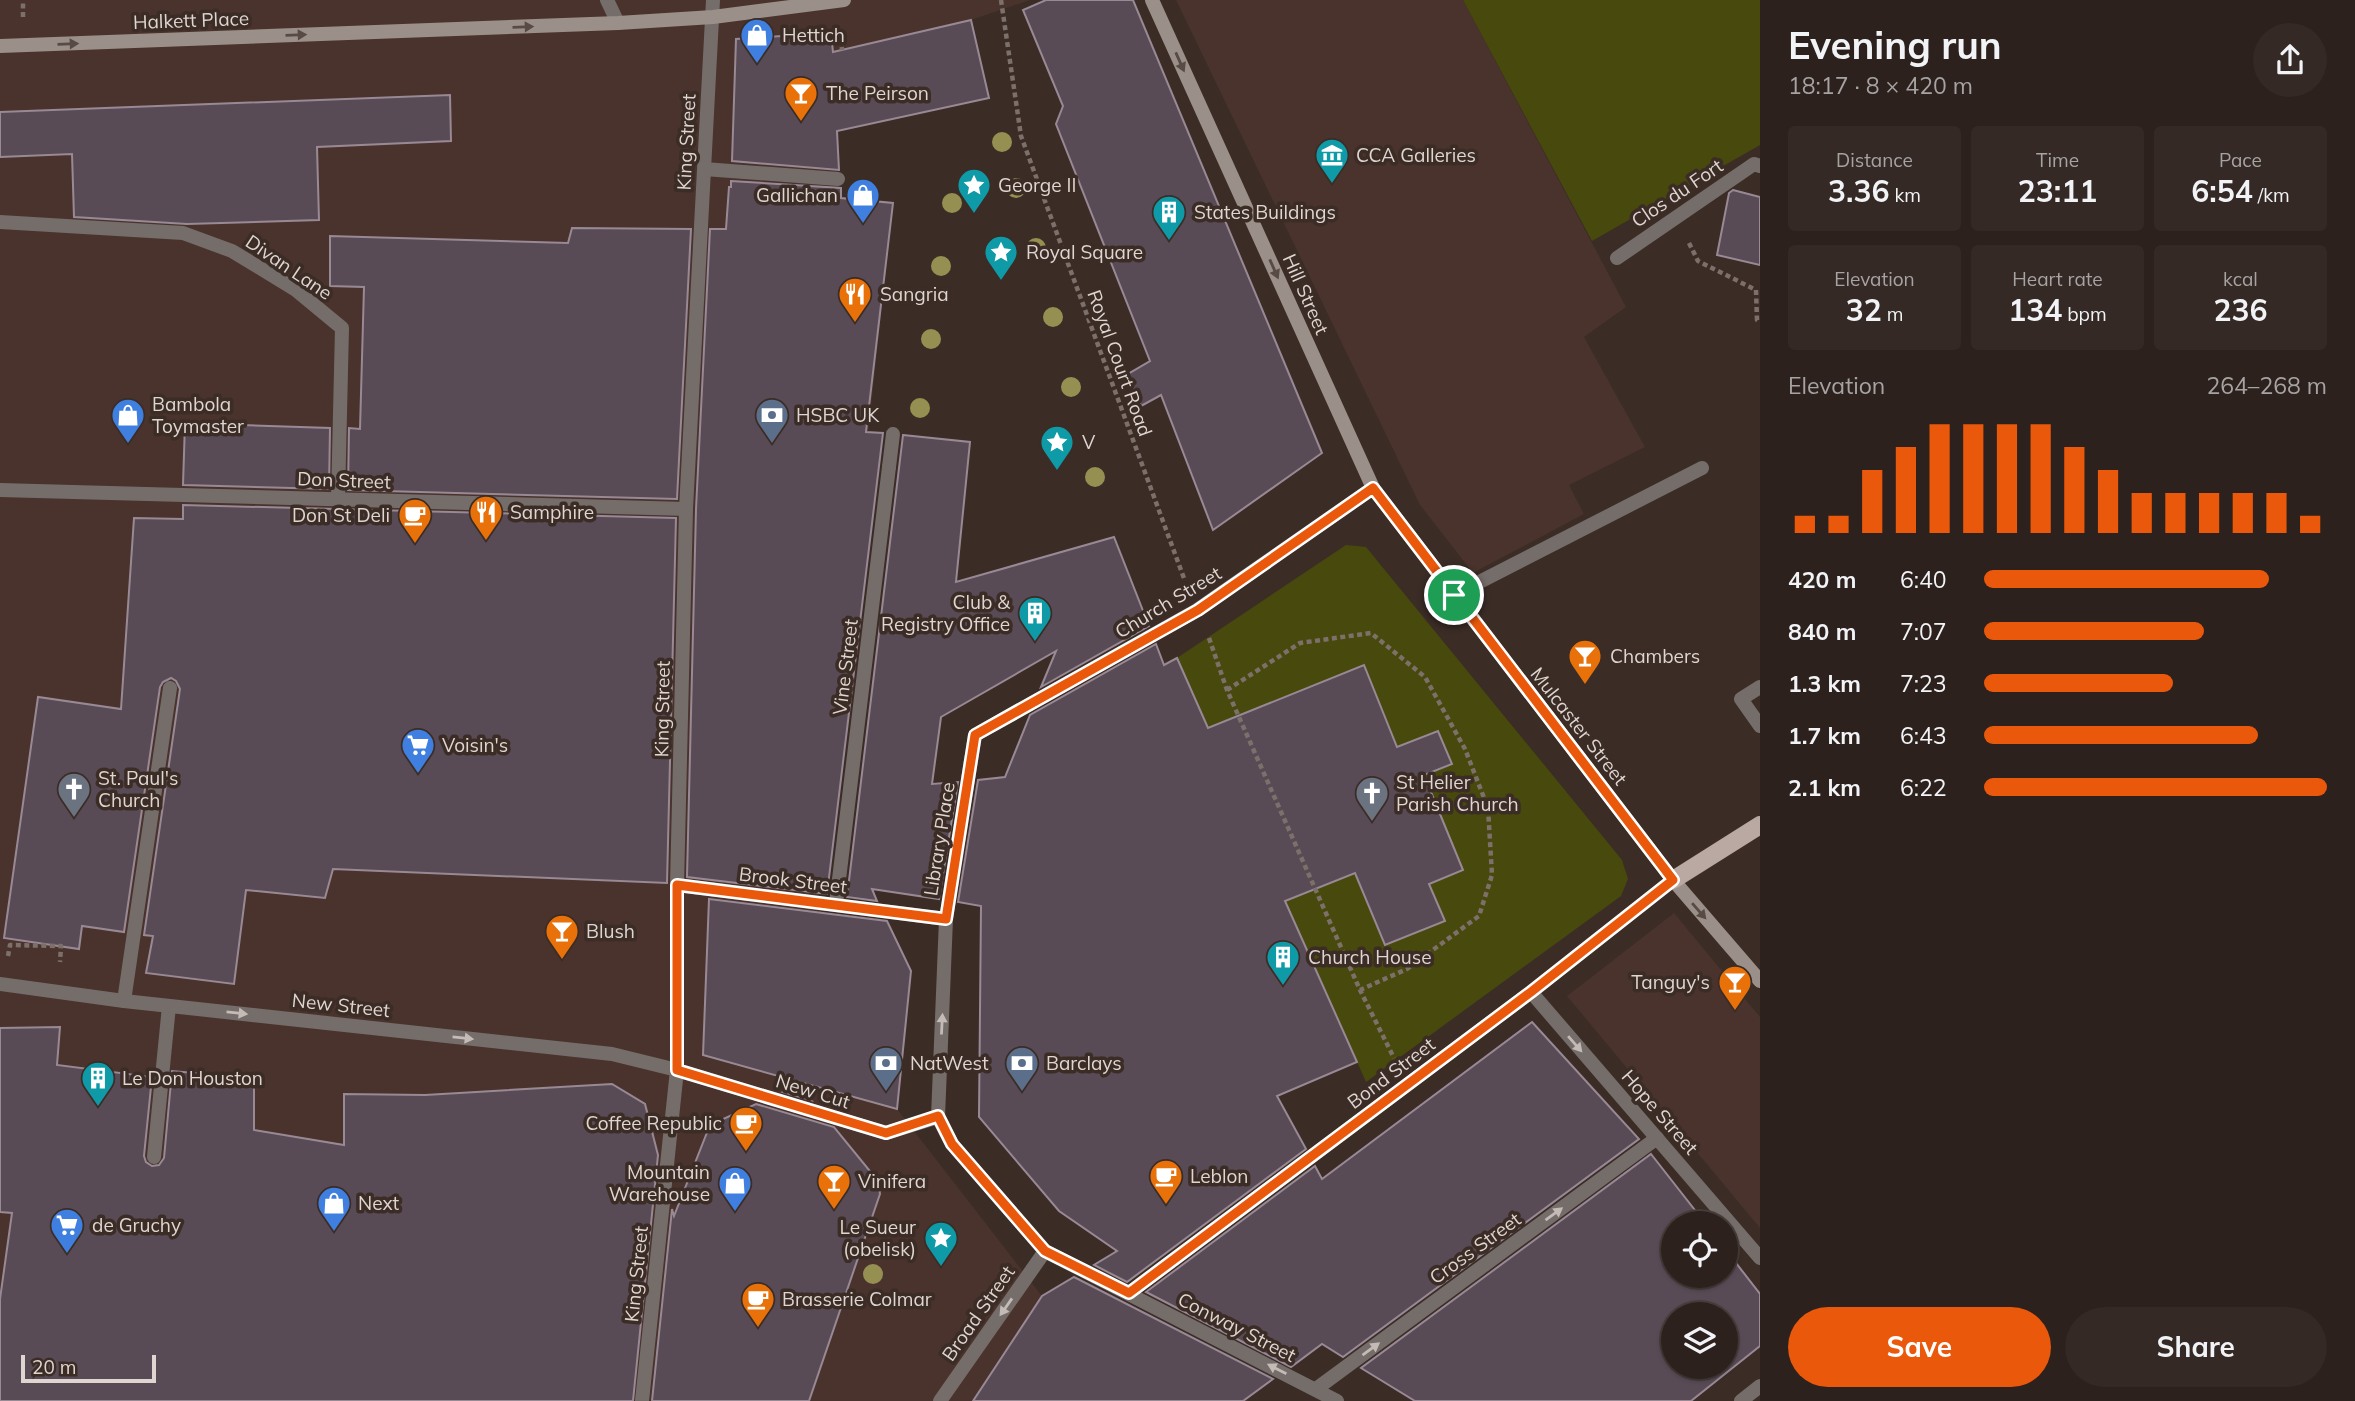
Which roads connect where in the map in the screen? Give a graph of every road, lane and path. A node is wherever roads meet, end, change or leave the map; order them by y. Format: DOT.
graph roads {
  1 [pos="607,0"];
  2 [pos="713,0"];
  3 [pos="844,0"];
  4 [pos="1001,0"];
  5 [pos="1152,0"];
  6 [pos="712,17"];
  7 [pos="618,23"];
  8 [pos="0,46"];
  9 [pos="1760,166"];
  10 [pos="704,169"];
  11 [pos="838,179"];
  12 [pos="1676,217"];
  13 [pos="0,222"];
  14 [pos="1617,258"];
  15 [pos="1760,322"];
  16 [pos="892,434"];
  17 [pos="1702,468"];
  18 [pos="1373,488"];
  19 [pos="0,490"];
  20 [pos="338,499"];
  21 [pos="686,509"];
  22 [pos="1454,595"];
  23 [pos="1198,610"];
  24 [pos="1209,637"];
  25 [pos="1760,687"];
  26 [pos="170,688"];
  27 [pos="1227,690"];
  28 [pos="1760,726"];
  29 [pos="975,735"];
  30 [pos="1760,825"];
  31 [pos="1673,880"];
  32 [pos="677,885"];
  33 [pos="836,904"];
  34 [pos="946,919"];
  35 [pos="1760,981"];
  36 [pos="0,984"];
  37 [pos="1360,990"];
  38 [pos="1531,992"];
  39 [pos="124,1001"];
  40 [pos="169,1006"];
  41 [pos="1390,1048"];
  42 [pos="677,1070"];
  43 [pos="938,1116"];
  44 [pos="1657,1138"];
  45 [pos="154,1157"];
  46 [pos="1045,1251"];
  47 [pos="1760,1258"];
  48 [pos="1129,1293"];
  49 [pos="1760,1386"];
  50 [pos="1316,1389"];
  51 [pos="642,1401"];
  52 [pos="940,1401"];
  53 [pos="1337,1401"];
  54 [pos="1741,1401"];
  1 -- 7 [label="street"];
  2 -- 6 [label="street, King Street"];
  3 -- 6 [label="main road, Halkett Place"];
  4 -- 23 [label="path, Royal Court Road"];
  5 -- 18 [label="main road, Hill Street, one-way"];
  6 -- 7 [label="main road, Halkett Place"];
  6 -- 10 [label="street, King Street"];
  8 -- 7 [label="main road, Halkett Place, one-way"];
  9 -- 12 [label="street, Clos du Fort"];
  10 -- 11 [label="street"];
  10 -- 21 [label="street, King Street"];
  12 -- 14 [label="street, Clos du Fort"];
  12 -- 15 [label="path"];
  13 -- 20 [label="street, Divan Lane"];
  16 -- 33 [label="street, Vine Street"];
  17 -- 22 [label="street"];
  18 -- 22 [label="main road, Mulcaster Street"];
  18 -- 23 [label="street, Church Street"];
  19 -- 20 [label="street, Don Street"];
  20 -- 21 [label="street, Don Street"];
  21 -- 32 [label="street, King Street"];
  22 -- 31 [label="main road, Mulcaster Street"];
  23 -- 29 [label="street, Church Street"];
  24 -- 27 [label="path"];
  25 -- 28 [label="street"];
  26 -- 39 [label="street"];
  27 -- 37 [label="path"];
  27 -- 37 [label="path"];
  29 -- 34 [label="street, Library Place"];
  30 -- 31 [label="main road"];
  31 -- 35 [label="main road, Mulcaster Street, one-way"];
  31 -- 38 [label="street, Bond Street"];
  32 -- 33 [label="street, Brook Street"];
  32 -- 42 [label="street, King Street"];
  33 -- 34 [label="street, Brook Street"];
  43 -- 34 [label="street, Library Place, one-way"];
  36 -- 39 [label="street, New Street"];
  37 -- 41 [label="path"];
  38 -- 44 [label="street, Hope Street, one-way"];
  38 -- 48 [label="street, Bond Street"];
  39 -- 40 [label="street, New Street"];
  40 -- 42 [label="street, New Street, one-way"];
  40 -- 45 [label="street"];
  42 -- 43 [label="street, New Cut"];
  42 -- 51 [label="street, King Street"];
  43 -- 46 [label="street"];
  44 -- 47 [label="street, Hope Street"];
  50 -- 44 [label="street, Cross Street, one-way"];
  46 -- 48 [label="street, Conway Street"];
  46 -- 52 [label="street, Broad Street, one-way"];
  50 -- 48 [label="street, Conway Street, one-way"];
  49 -- 54 [label="street"];
  50 -- 53 [label="street, Conway Street"];
}
